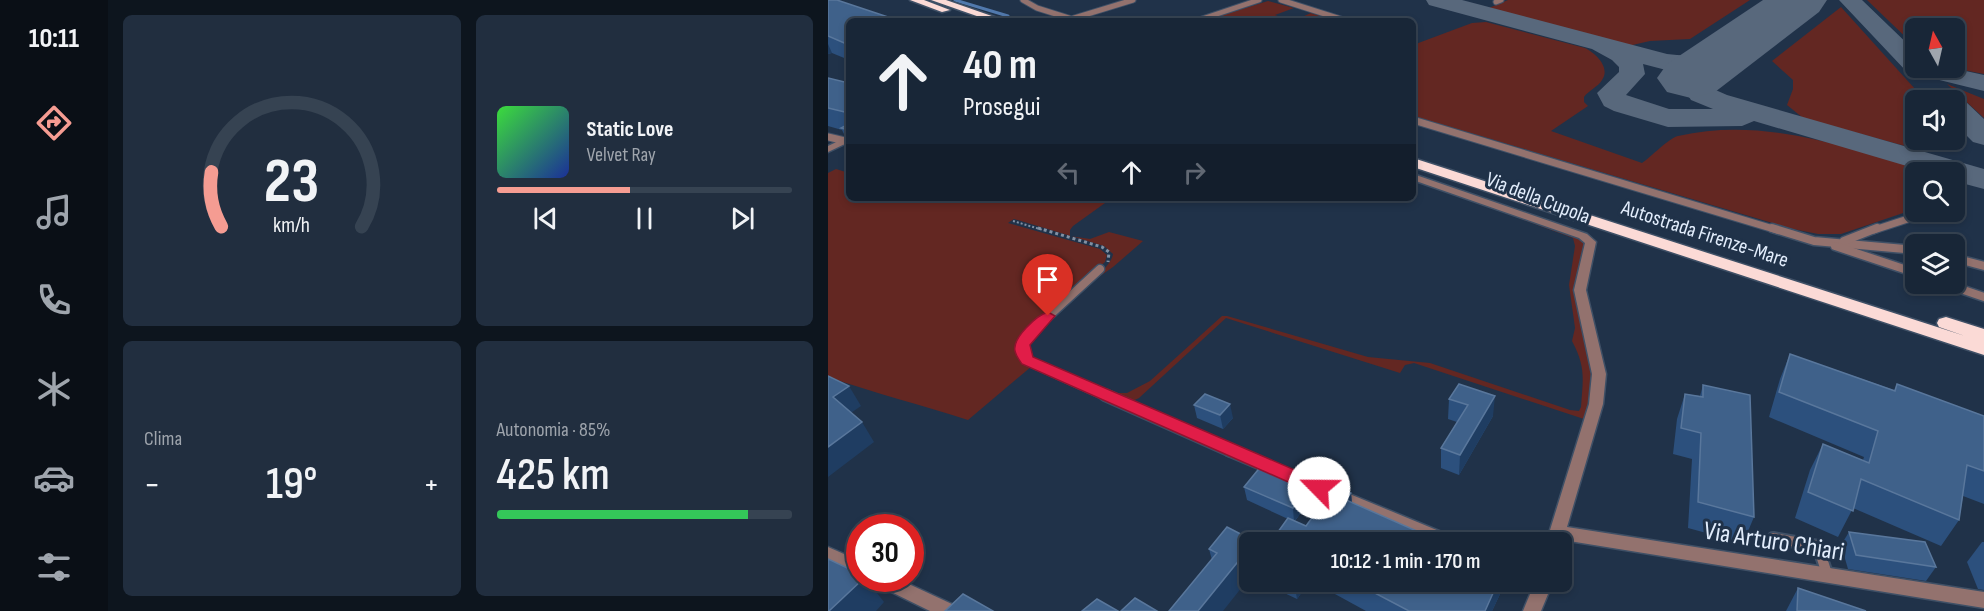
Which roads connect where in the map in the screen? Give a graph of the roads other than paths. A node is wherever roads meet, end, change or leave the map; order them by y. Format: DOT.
graph roads {
  1 [pos="915,0"];
  2 [pos="936,0"];
  3 [pos="1023,0"];
  4 [pos="1133,0"];
  5 [pos="1259,0"];
  6 [pos="1281,0"];
  7 [pos="971,18"];
  8 [pos="992,18"];
  9 [pos="1068,18"];
  10 [pos="1074,18"];
  11 [pos="1205,18"];
  12 [pos="1338,18"];
  13 [pos="1416,121"];
  14 [pos="828,137"];
  15 [pos="846,140"];
  16 [pos="846,140"];
  17 [pos="828,149"];
  18 [pos="1416,154"];
  19 [pos="1416,163"];
  20 [pos="1416,178"];
  21 [pos="1905,219"];
  22 [pos="1823,242"];
  23 [pos="1839,243"];
  24 [pos="1905,249"];
  25 [pos="1965,261"];
  26 [pos="1984,266"];
  27 [pos="1101,269"];
  28 [pos="1905,269"];
  29 [pos="1965,290"];
  30 [pos="1984,297"];
  31 [pos="1984,336"];
  32 [pos="1984,349"];
  33 [pos="1232,451"];
  34 [pos="1424,532"];
  35 [pos="1558,532"];
  36 [pos="1773,537"];
  37 [pos="1572,540"];
  38 [pos="828,554"];
  39 [pos="846,562"];
  40 [pos="1829,577"];
  41 [pos="908,592"];
  42 [pos="1539,592"];
  43 [pos="1984,600"];
  44 [pos="948,611"];
  45 [pos="1532,611"];
  1 -- 7 [label="highway"];
  2 -- 8 [label="highway"];
  3 -- 9 [label="lane"];
  4 -- 10 [label="lane"];
  5 -- 11 [label="lane"];
  6 -- 12 [label="lane"];
  13 -- 22 [label="lane"];
  14 -- 15 [label="lane"];
  16 -- 17 [label="street"];
  18 -- 31 [label="highway, Autostrada Firenze-Mare"];
  19 -- 32 [label="highway, Autostrada Firenze-Mare"];
  20 -- 35 [label="street, Via della Cupola"];
  21 -- 23 [label="lane"];
  22 -- 23 [label="lane"];
  22 -- 28 [label="lane"];
  23 -- 24 [label="lane"];
  25 -- 26 [label="lane"];
  27 -- 33 [label="lane"];
  29 -- 30 [label="lane"];
  33 -- 34 [label="street"];
  36 -- 40 [label="lane"];
  37 -- 40 [label="street, Via Arturo Chiari"];
  38 -- 39 [label="street"];
  40 -- 43 [label="street, Via Arturo Chiari"];
  41 -- 44 [label="street"];
  42 -- 45 [label="street"];
}
